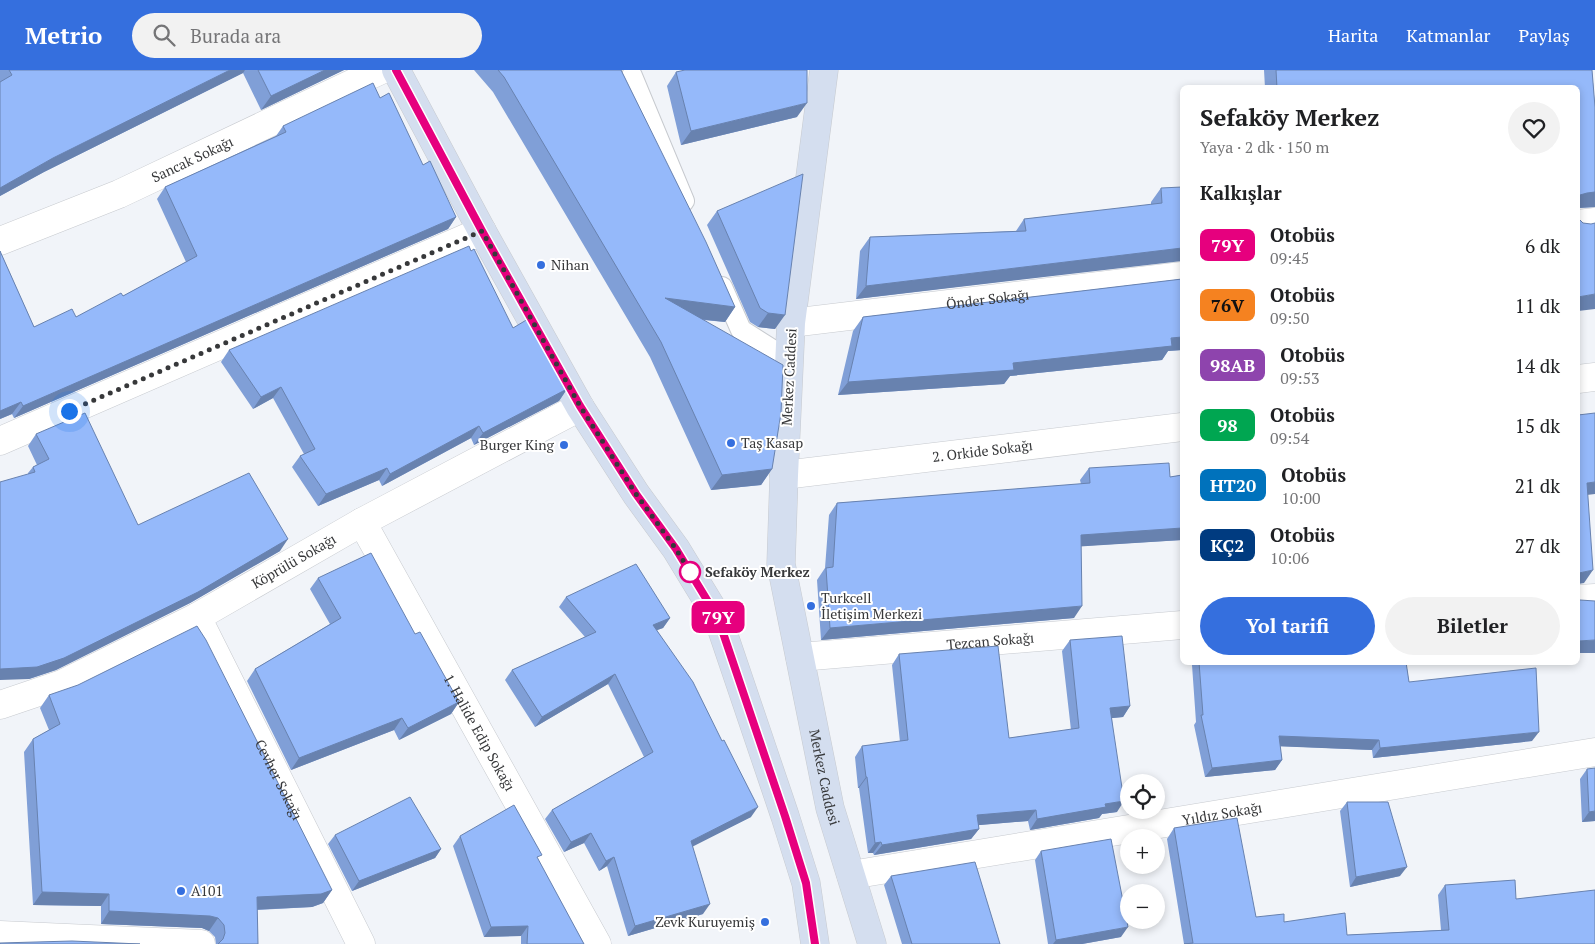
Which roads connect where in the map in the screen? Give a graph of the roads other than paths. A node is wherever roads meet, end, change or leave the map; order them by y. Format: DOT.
graph roads {
  1 [pos="381,70"];
  2 [pos="396,70"];
  3 [pos="824,70"];
  4 [pos="632,76"];
  5 [pos="690,214"];
  6 [pos="1595,222"];
  7 [pos="1580,224"];
  8 [pos="482,231"];
  9 [pos="0,241"];
  10 [pos="714,268"];
  11 [pos="1180,276"];
  12 [pos="792,323"];
  13 [pos="790,361"];
  14 [pos="1595,377"];
  15 [pos="1580,379"];
  16 [pos="580,406"];
  17 [pos="1180,427"];
  18 [pos="0,440"];
  19 [pos="784,475"];
  20 [pos="362,522"];
  21 [pos="1595,598"];
  22 [pos="1580,599"];
  23 [pos="197,617"];
  24 [pos="1180,625"];
  25 [pos="800,657"];
  26 [pos="0,704"];
  27 [pos="1595,752"];
  28 [pos="851,874"];
  29 [pos="0,934"];
  30 [pos="141,943"];
  31 [pos="202,944"];
  32 [pos="361,944"];
  33 [pos="597,944"];
  34 [pos="815,944"];
  35 [pos="872,944"];
  1 -- 9 [label="street, Sancak Sokağı"];
  2 -- 8 [label="main road"];
  3 -- 12 [label="main road, Merkez Caddesi"];
  4 -- 5 [label="lane"];
  6 -- 7 [label="street"];
  8 -- 16 [label="main road"];
  8 -- 18 [label="street"];
  10 -- 13 [label="lane"];
  11 -- 12 [label="street, Önder Sokağı"];
  12 -- 13 [label="main road, Merkez Caddesi"];
  13 -- 19 [label="main road, Merkez Caddesi"];
  14 -- 15 [label="street"];
  16 -- 20 [label="street, Köprülü Sokağı"];
  16 -- 34 [label="main road"];
  17 -- 19 [label="street, 2. Orkide Sokağı"];
  19 -- 25 [label="main road, Merkez Caddesi"];
  20 -- 23 [label="street, Köprülü Sokağı"];
  20 -- 33 [label="street, 1. Halide Edip Sokağı"];
  21 -- 22 [label="street"];
  23 -- 26 [label="street, Köprülü Sokağı"];
  23 -- 32 [label="street, Cevher Sokağı"];
  24 -- 25 [label="street, Tezcan Sokağı"];
  25 -- 28 [label="main road, Merkez Caddesi"];
  27 -- 28 [label="street, Yıldız Sokağı"];
  28 -- 35 [label="main road, Merkez Caddesi"];
  29 -- 30 [label="street"];
  30 -- 31 [label="street"];
}
